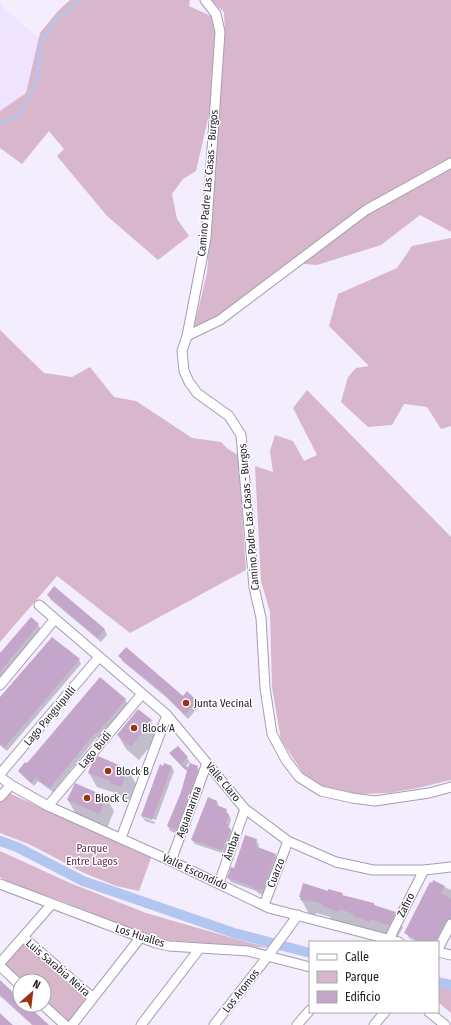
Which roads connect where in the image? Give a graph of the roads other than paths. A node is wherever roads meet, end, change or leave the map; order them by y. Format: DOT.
graph roads {
  1 [pos="205,0"];
  2 [pos="451,163"];
  3 [pos="187,336"];
  4 [pos="38,605"];
  5 [pos="55,619"];
  6 [pos="99,657"];
  7 [pos="0,685"];
  8 [pos="142,694"];
  9 [pos="167,715"];
  10 [pos="207,763"];
  11 [pos="0,776"];
  12 [pos="11,785"];
  13 [pos="451,787"];
  14 [pos="0,797"];
  15 [pos="48,806"];
  16 [pos="246,809"];
  17 [pos="121,838"];
  18 [pos="288,841"];
  19 [pos="171,861"];
  20 [pos="451,867"];
  21 [pos="424,870"];
  22 [pos="219,883"];
  23 [pos="0,884"];
  24 [pos="51,904"];
  25 [pos="264,905"];
  26 [pos="298,915"];
  27 [pos="451,924"];
  28 [pos="23,937"];
  29 [pos="140,938"];
  30 [pos="389,939"];
  31 [pos="396,941"];
  32 [pos="439,947"];
  33 [pos="200,948"];
  34 [pos="439,952"];
  35 [pos="451,955"];
  36 [pos="268,956"];
  37 [pos="0,963"];
  38 [pos="0,966"];
  39 [pos="309,967"];
  40 [pos="12,977"];
  41 [pos="93,998"];
  42 [pos="309,1011"];
  43 [pos="51,1013"];
  44 [pos="384,1013"];
  45 [pos="430,1013"];
  46 [pos="64,1025"];
  47 [pos="72,1025"];
  48 [pos="141,1025"];
  49 [pos="214,1025"];
  50 [pos="297,1025"];
  51 [pos="374,1025"];
  52 [pos="445,1025"];
  1 -- 3 [label="street, Camino Padre Las Casas - Burgos"];
  2 -- 3 [label="street"];
  3 -- 13 [label="street, Camino Padre Las Casas - Burgos"];
  4 -- 5 [label="street, Valle Claro"];
  5 -- 6 [label="street, Valle Claro"];
  5 -- 7 [label="street"];
  6 -- 8 [label="street, Valle Claro"];
  6 -- 11 [label="street, Lago Panguipulli"];
  8 -- 9 [label="street, Valle Claro"];
  8 -- 15 [label="street, Lago Budi"];
  9 -- 10 [label="street, Valle Claro"];
  9 -- 17 [label="street"];
  10 -- 16 [label="street, Valle Claro"];
  10 -- 19 [label="street, Aguamarina"];
  11 -- 12 [label="street, Valle Escondido"];
  12 -- 14 [label="street"];
  12 -- 15 [label="street, Valle Escondido"];
  15 -- 17 [label="street, Valle Escondido"];
  16 -- 18 [label="street, Valle Claro"];
  16 -- 22 [label="street, Ámbar"];
  17 -- 19 [label="street, Valle Escondido"];
  18 -- 21 [label="street, Valle Claro"];
  18 -- 25 [label="street, Cuarzo"];
  19 -- 22 [label="street, Valle Escondido"];
  20 -- 21 [label="street, Valle Claro"];
  21 -- 30 [label="street, Zafiro"];
  22 -- 25 [label="street, Valle Escondido"];
  23 -- 24 [label="street, Los Hualles"];
  24 -- 28 [label="street"];
  24 -- 29 [label="street, Los Hualles"];
  25 -- 26 [label="street, Valle Escondido"];
  26 -- 30 [label="street, Valle Escondido"];
  26 -- 36 [label="street, Los Aromos"];
  27 -- 32 [label="street"];
  28 -- 37 [label="street"];
  28 -- 41 [label="street, Luis Sarabia Neira"];
  29 -- 33 [label="street, Los Hualles"];
  29 -- 41 [label="street"];
  30 -- 31 [label="street, Valle Escondido"];
  33 -- 36 [label="street, Los Hualles"];
  33 -- 48 [label="street"];
  34 -- 35 [label="street"];
  36 -- 39 [label="street, Los Hualles"];
  36 -- 49 [label="street, Los Aromos"];
  38 -- 40 [label="street"];
  41 -- 47 [label="street"];
  42 -- 50 [label="street"];
  43 -- 46 [label="street"];
  44 -- 51 [label="street"];
  45 -- 52 [label="street"];
}
